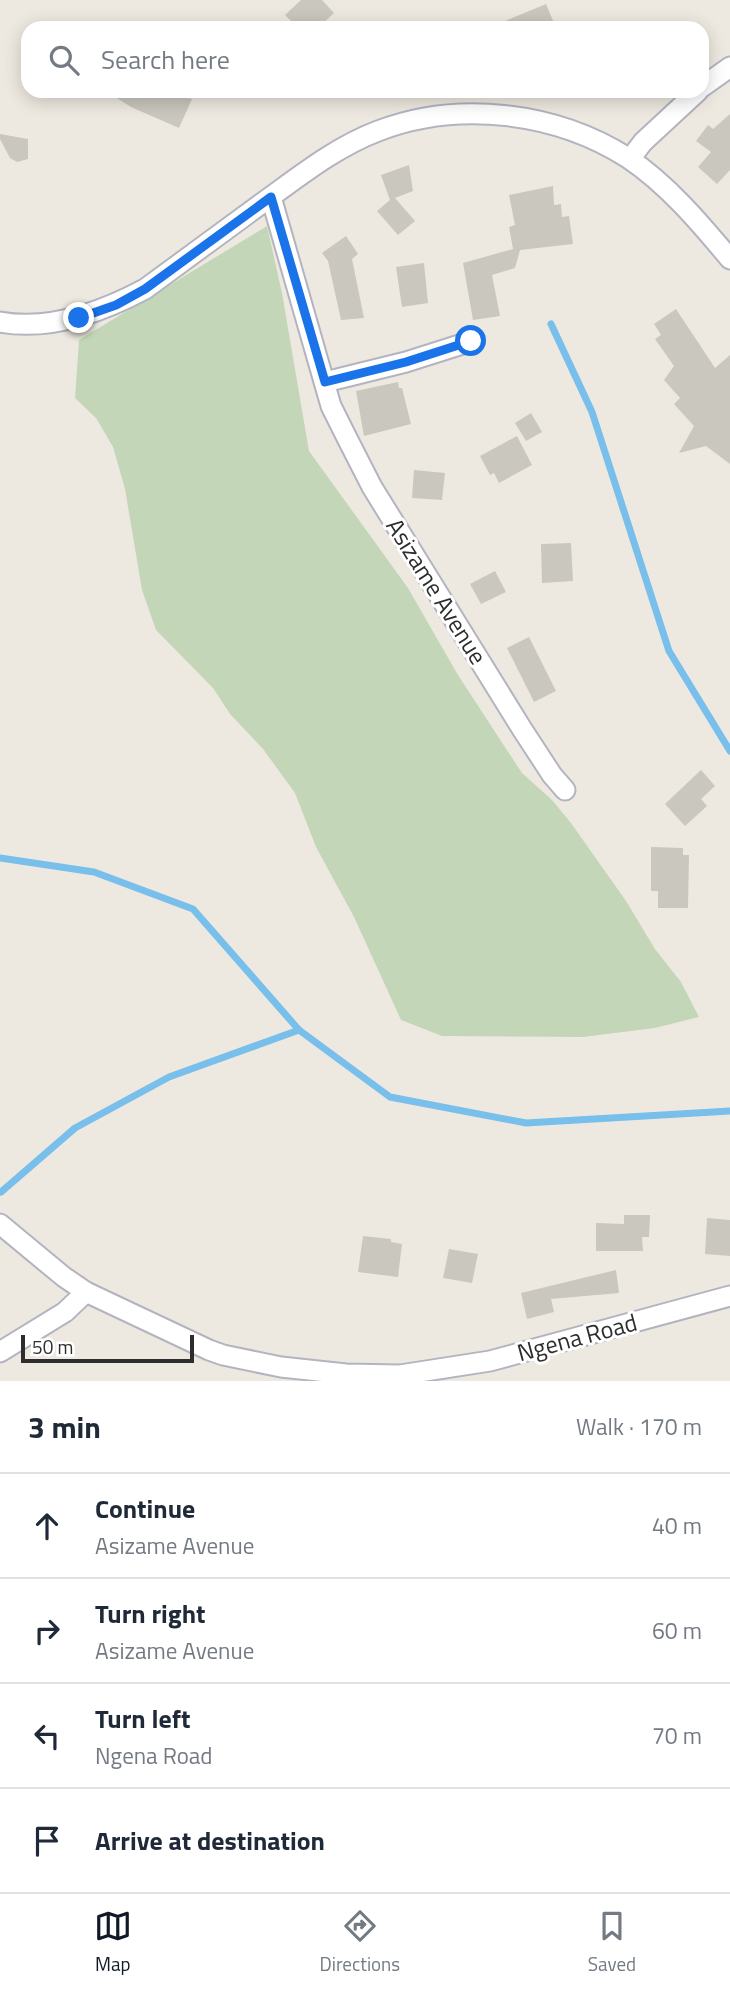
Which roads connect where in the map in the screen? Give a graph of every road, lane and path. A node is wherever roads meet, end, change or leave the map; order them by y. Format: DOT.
graph roads {
  1 [pos="730,67"];
  2 [pos="709,82"];
  3 [pos="690,98"];
  4 [pos="630,159"];
  5 [pos="271,197"];
  6 [pos="730,259"];
  7 [pos="0,322"];
  8 [pos="471,341"];
  9 [pos="325,382"];
  10 [pos="565,790"];
  11 [pos="0,1224"];
  12 [pos="86,1292"];
  13 [pos="730,1296"];
  14 [pos="0,1352"];
  1 -- 2 [label="street"];
  3 -- 4 [label="street"];
  4 -- 5 [label="street"];
  4 -- 6 [label="street"];
  5 -- 7 [label="street"];
  5 -- 9 [label="street, Asizame Avenue"];
  8 -- 9 [label="street"];
  9 -- 10 [label="street, Asizame Avenue"];
  11 -- 12 [label="street, Ngena Road"];
  12 -- 13 [label="street, Ngena Road"];
  12 -- 14 [label="street"];
}
